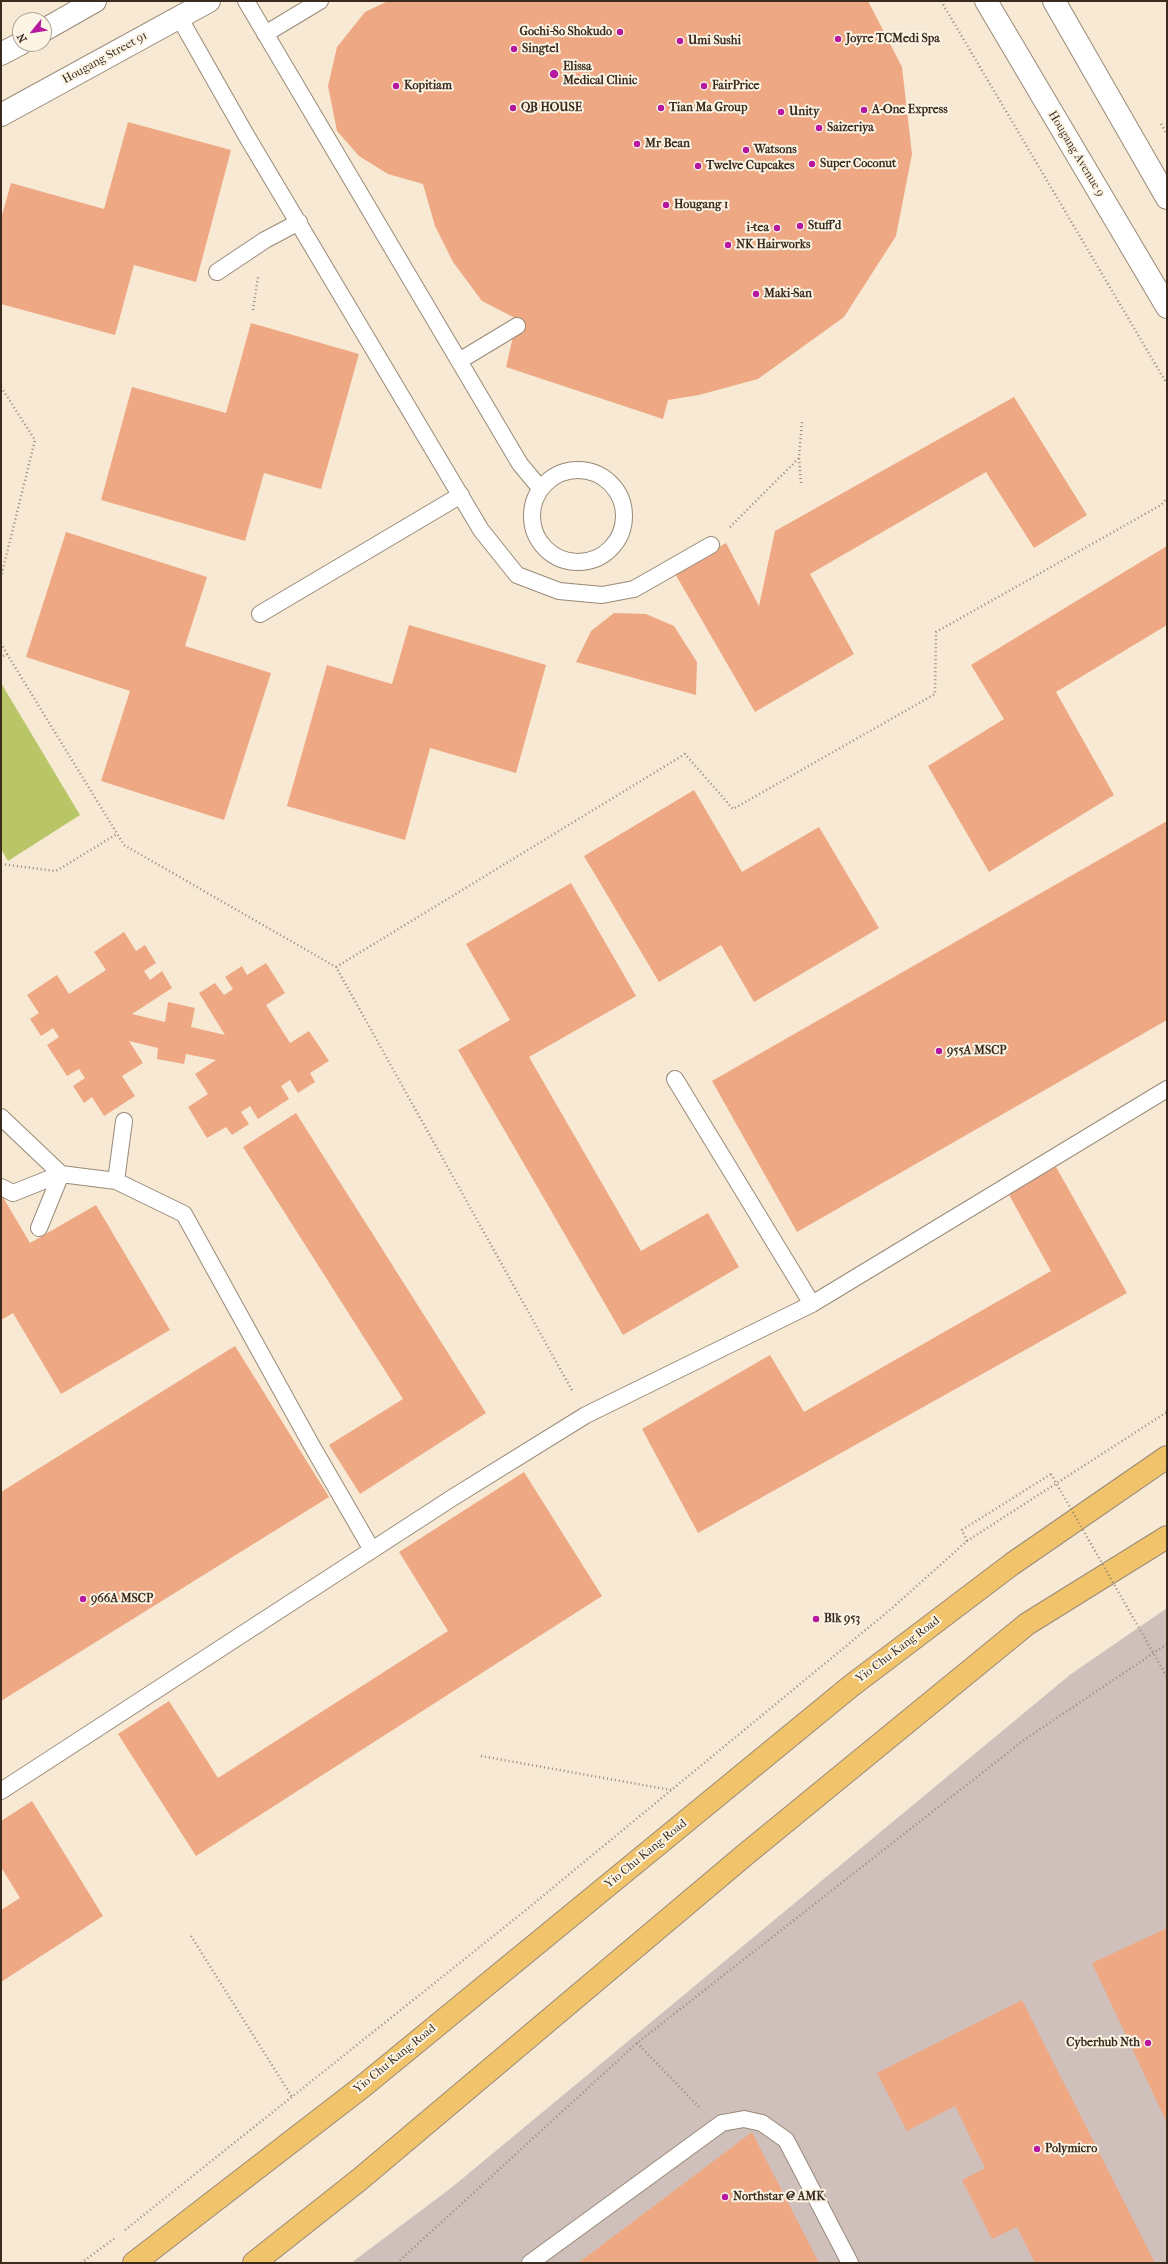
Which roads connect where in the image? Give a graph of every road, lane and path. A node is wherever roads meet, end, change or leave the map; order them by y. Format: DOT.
graph roads {
  1 [pos="95,1"];
  2 [pos="209,1"];
  3 [pos="246,1"];
  4 [pos="320,1"];
  5 [pos="941,1"];
  6 [pos="986,1"];
  7 [pos="1054,1"];
  8 [pos="179,17"];
  9 [pos="52,25"];
  10 [pos="266,34"];
  11 [pos="12,48"];
  12 [pos="1,54"];
  13 [pos="1,115"];
  14 [pos="1167,198"];
  15 [pos="299,222"];
  16 [pos="217,272"];
  17 [pos="1167,307"];
  18 [pos="517,326"];
  19 [pos="459,361"];
  20 [pos="1167,384"];
  21 [pos="1,387"];
  22 [pos="802,422"];
  23 [pos="799,458"];
  24 [pos="801,483"];
  25 [pos="540,488"];
  26 [pos="461,495"];
  27 [pos="1167,498"];
  28 [pos="711,544"];
  29 [pos="1,577"];
  30 [pos="260,614"];
  31 [pos="1,643"];
  32 [pos="7,654"];
  33 [pos="1,657"];
  34 [pos="117,834"];
  35 [pos="1,864"];
  36 [pos="336,966"];
  37 [pos="675,1078"];
  38 [pos="1167,1089"];
  39 [pos="1,1116"];
  40 [pos="124,1121"];
  41 [pos="61,1174"];
  42 [pos="116,1181"];
  43 [pos="1,1187"];
  44 [pos="40,1228"];
  45 [pos="812,1304"];
  46 [pos="1167,1412"];
  47 [pos="586,1415"];
  48 [pos="1167,1456"];
  49 [pos="1167,1537"];
  50 [pos="967,1541"];
  51 [pos="372,1550"];
  52 [pos="1167,1644"];
  53 [pos="1167,1677"];
  54 [pos="481,1756"];
  55 [pos="671,1790"];
  56 [pos="1,1791"];
  57 [pos="191,1936"];
  58 [pos="637,2043"];
  59 [pos="292,2097"];
  60 [pos="701,2108"];
  61 [pos="80,2263"];
  62 [pos="134,2263"];
  63 [pos="254,2263"];
  64 [pos="397,2263"];
  65 [pos="530,2263"];
  66 [pos="850,2263"];
  1 -- 9 [label="street"];
  2 -- 8 [label="street, Hougang Street 91"];
  3 -- 10 [label="lane"];
  4 -- 10 [label="lane"];
  5 -- 20 [label="path"];
  6 -- 17 [label="street, Hougang Avenue 9"];
  7 -- 14 [label="street"];
  8 -- 13 [label="street, Hougang Street 91"];
  8 -- 15 [label="lane"];
  10 -- 19 [label="lane"];
  11 -- 12 [label="street"];
  15 -- 16 [label="lane"];
  15 -- 26 [label="lane"];
  18 -- 19 [label="lane"];
  19 -- 25 [label="lane"];
  21 -- 29 [label="path"];
  22 -- 23 [label="path"];
  23 -- 24 [label="path"];
  23 -- 28 [label="path"];
  25 -- 25 [label="lane"];
  26 -- 28 [label="lane"];
  26 -- 30 [label="lane"];
  27 -- 36 [label="path"];
  31 -- 32 [label="path"];
  32 -- 33 [label="path"];
  32 -- 34 [label="path"];
  34 -- 35 [label="path"];
  34 -- 36 [label="path"];
  36 -- 47 [label="path"];
  37 -- 45 [label="lane"];
  38 -- 45 [label="lane"];
  39 -- 41 [label="lane"];
  40 -- 42 [label="lane"];
  41 -- 42 [label="lane"];
  41 -- 43 [label="lane"];
  41 -- 44 [label="lane"];
  42 -- 51 [label="lane"];
  45 -- 47 [label="lane"];
  46 -- 50 [label="path"];
  47 -- 51 [label="lane"];
  48 -- 62 [label="main road, Yio Chu Kang Road"];
  49 -- 63 [label="main road"];
  50 -- 53 [label="path, bridge"];
  50 -- 55 [label="path"];
  51 -- 56 [label="lane"];
  52 -- 58 [label="path"];
  54 -- 55 [label="path"];
  55 -- 59 [label="path"];
  57 -- 59 [label="path"];
  58 -- 60 [label="path"];
  58 -- 64 [label="path"];
  59 -- 61 [label="path"];
  65 -- 66 [label="lane"];
}
